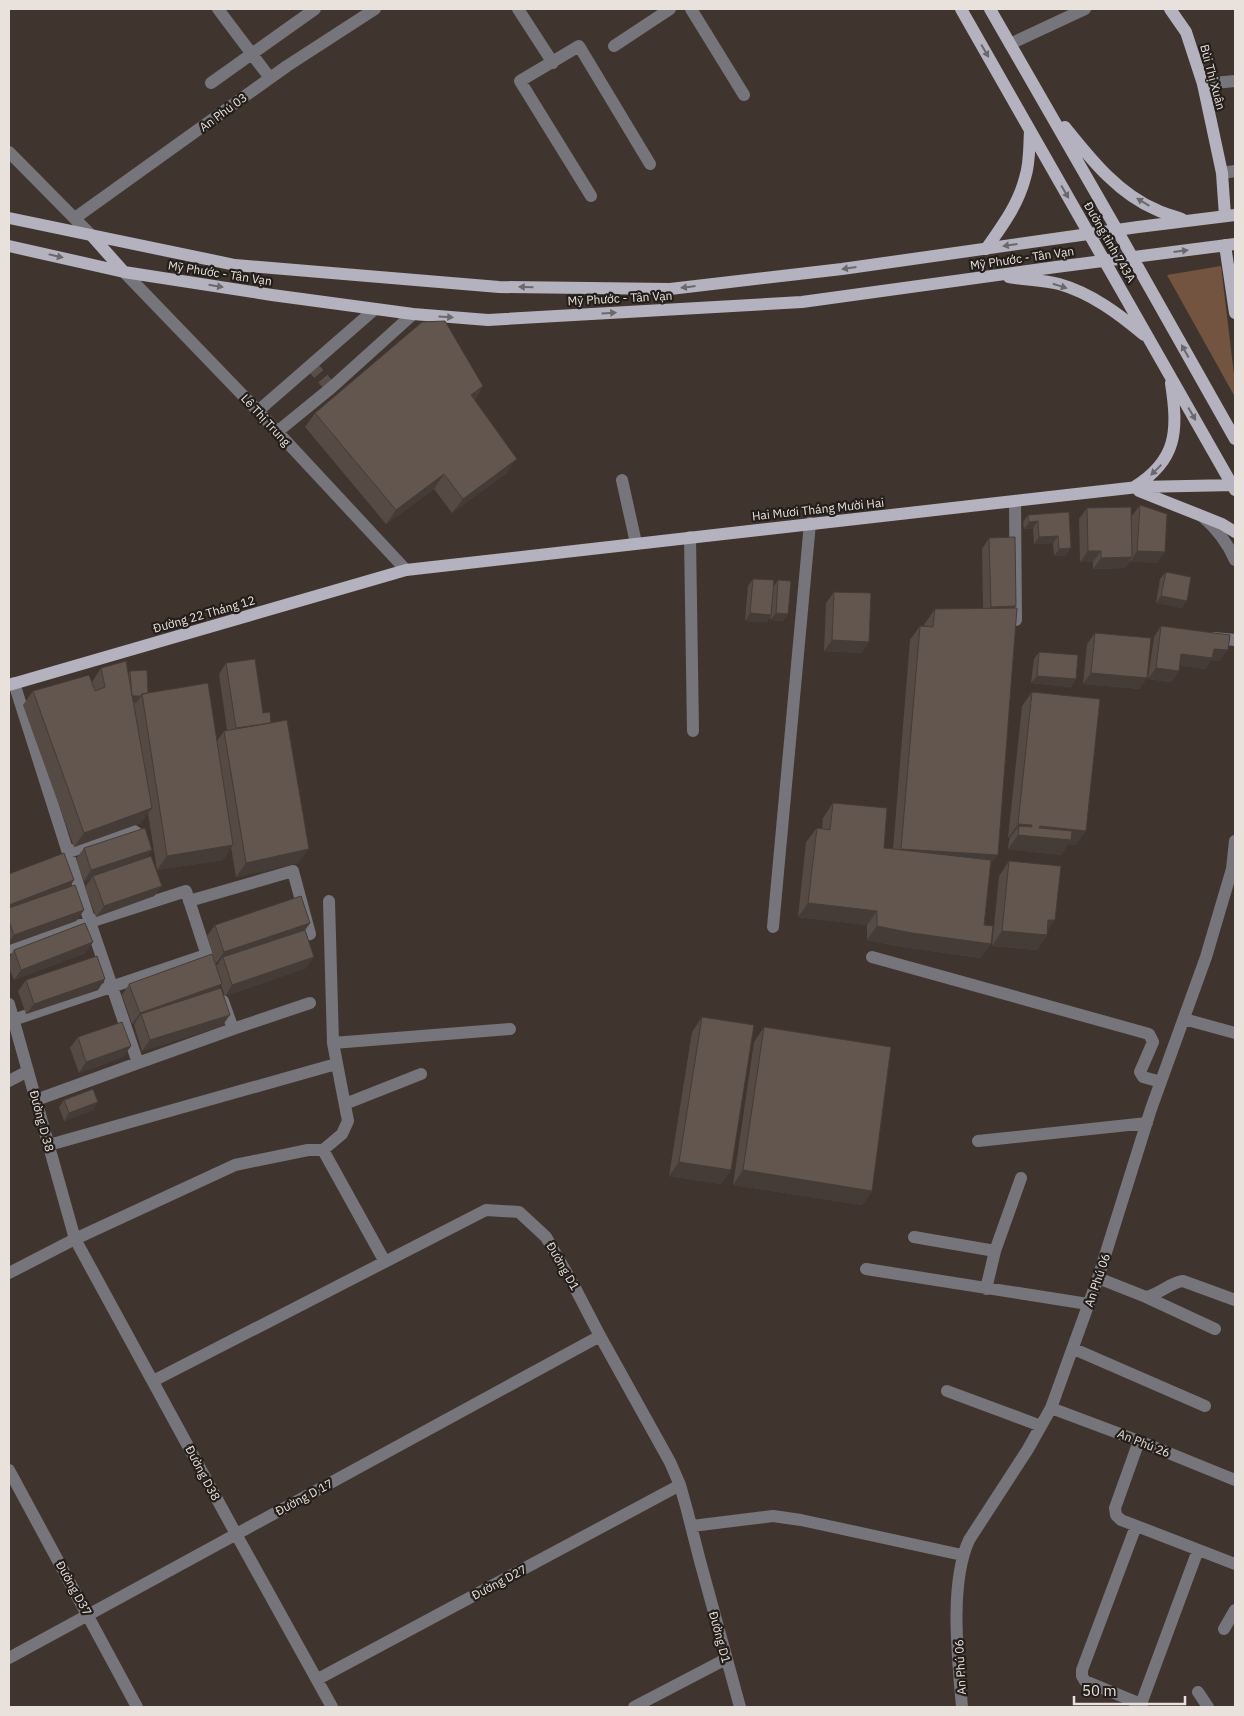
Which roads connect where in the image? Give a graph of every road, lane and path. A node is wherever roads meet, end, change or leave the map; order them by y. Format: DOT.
graph roads {
  1 [pos="218,9"];
  2 [pos="315,9"];
  3 [pos="373,9"];
  4 [pos="518,9"];
  5 [pos="670,9"];
  6 [pos="691,9"];
  7 [pos="960,9"];
  8 [pos="990,9"];
  9 [pos="1085,9"];
  10 [pos="1170,9"];
  11 [pos="1010,44"];
  12 [pos="614,46"];
  13 [pos="252,53"];
  14 [pos="553,63"];
  15 [pos="270,78"];
  16 [pos="1235,81"];
  17 [pos="211,82"];
  18 [pos="1203,84"];
  19 [pos="744,95"];
  20 [pos="1039,95"];
  21 [pos="1030,132"];
  22 [pos="9,152"];
  23 [pos="650,164"];
  24 [pos="1235,171"];
  25 [pos="1222,173"];
  26 [pos="590,196"];
  27 [pos="1230,216"];
  28 [pos="9,218"];
  29 [pos="74,218"];
  30 [pos="1187,221"];
  31 [pos="1118,230"];
  32 [pos="1089,234"];
  33 [pos="92,236"];
  34 [pos="1230,245"];
  35 [pos="9,246"];
  36 [pos="986,249"];
  37 [pos="1133,257"];
  38 [pos="1105,261"];
  39 [pos="124,272"];
  40 [pos="994,275"];
  41 [pos="375,309"];
  42 [pos="1235,313"];
  43 [pos="413,314"];
  44 [pos="1151,340"];
  45 [pos="1170,374"];
  46 [pos="258,411"];
  47 [pos="1221,415"];
  48 [pos="1235,426"];
  49 [pos="277,432"];
  50 [pos="1235,439"];
  51 [pos="622,480"];
  52 [pos="1234,486"];
  53 [pos="1132,488"];
  54 [pos="1015,502"];
  55 [pos="1202,515"];
  56 [pos="810,523"];
  57 [pos="1235,532"];
  58 [pos="690,537"];
  59 [pos="636,543"];
  60 [pos="1235,560"];
  61 [pos="406,570"];
  62 [pos="1016,620"];
  63 [pos="1199,637"];
  64 [pos="1235,640"];
  65 [pos="11,684"];
  66 [pos="692,731"];
  67 [pos="1235,841"];
  68 [pos="68,852"];
  69 [pos="147,857"];
  70 [pos="189,901"];
  71 [pos="328,901"];
  72 [pos="90,922"];
  73 [pos="773,927"];
  74 [pos="274,946"];
  75 [pos="9,948"];
  76 [pos="206,955"];
  77 [pos="872,957"];
  78 [pos="113,987"];
  79 [pos="310,1003"];
  80 [pos="9,1004"];
  81 [pos="1184,1019"];
  82 [pos="13,1020"];
  83 [pos="233,1029"];
  84 [pos="510,1029"];
  85 [pos="1235,1033"];
  86 [pos="333,1043"];
  87 [pos="138,1063"];
  88 [pos="336,1064"];
  89 [pos="28,1071"];
  90 [pos="421,1074"];
  91 [pos="9,1081"];
  92 [pos="1161,1082"];
  93 [pos="36,1100"];
  94 [pos="346,1104"];
  95 [pos="1147,1124"];
  96 [pos="978,1141"];
  97 [pos="49,1146"];
  98 [pos="323,1150"];
  99 [pos="1020,1178"];
  100 [pos="914,1237"];
  101 [pos="74,1238"];
  102 [pos="995,1251"];
  103 [pos="385,1262"];
  104 [pos="866,1269"];
  105 [pos="9,1273"];
  106 [pos="1098,1278"];
  107 [pos="986,1289"];
  108 [pos="1146,1297"];
  109 [pos="1235,1300"];
  110 [pos="1088,1304"];
  111 [pos="1215,1329"];
  112 [pos="600,1336"];
  113 [pos="1074,1349"];
  114 [pos="153,1381"];
  115 [pos="947,1391"];
  116 [pos="1205,1406"];
  117 [pos="1052,1408"];
  118 [pos="1041,1426"];
  119 [pos="1139,1441"];
  120 [pos="9,1470"];
  121 [pos="1235,1480"];
  122 [pos="680,1485"];
  123 [pos="692,1526"];
  124 [pos="1136,1526"];
  125 [pos="236,1534"];
  126 [pos="1198,1550"];
  127 [pos="962,1556"];
  128 [pos="1235,1564"];
  129 [pos="1235,1610"];
  130 [pos="88,1614"];
  131 [pos="1224,1629"];
  132 [pos="9,1658"];
  133 [pos="726,1659"];
  134 [pos="318,1679"];
  135 [pos="1198,1692"];
  136 [pos="1142,1706"];
  137 [pos="137,1707"];
  138 [pos="332,1707"];
  139 [pos="634,1707"];
  140 [pos="740,1707"];
  141 [pos="961,1707"];
  142 [pos="1208,1707"];
  1 -- 13 [label="street"];
  2 -- 13 [label="street"];
  3 -- 15 [label="street, An Phú 03"];
  4 -- 14 [label="street"];
  5 -- 12 [label="street"];
  6 -- 19 [label="street"];
  7 -- 21 [label="main road, Đường tỉnh 743A, one-way"];
  8 -- 11 [label="main road, Đường tỉnh 743A"];
  9 -- 11 [label="street"];
  10 -- 18 [label="main road, Bùi Thị Xuân"];
  11 -- 20 [label="main road, Đường tỉnh 743A"];
  13 -- 15 [label="street"];
  13 -- 17 [label="street"];
  14 -- 23 [label="street"];
  14 -- 26 [label="street"];
  15 -- 29 [label="street, An Phú 03"];
  16 -- 18 [label="street"];
  18 -- 25 [label="main road, Bùi Thị Xuân"];
  30 -- 20 [label="main road, one-way"];
  20 -- 31 [label="main road, Đường tỉnh 743A"];
  21 -- 32 [label="main road, Đường tỉnh 743A, one-way"];
  21 -- 36 [label="main road"];
  22 -- 29 [label="street"];
  24 -- 25 [label="street"];
  25 -- 27 [label="main road, Bùi Thị Xuân"];
  27 -- 30 [label="main road, Mỹ Phước - Tân Vạn"];
  28 -- 33 [label="main road, Mỹ Phước - Tân Vạn"];
  29 -- 33 [label="street"];
  30 -- 31 [label="main road, Mỹ Phước - Tân Vạn"];
  31 -- 32 [label="main road, Mỹ Phước - Tân Vạn"];
  31 -- 37 [label="main road, Đường tỉnh 743A"];
  32 -- 36 [label="main road, Mỹ Phước - Tân Vạn, one-way"];
  32 -- 38 [label="main road, Đường tỉnh 743A"];
  36 -- 33 [label="main road, Mỹ Phước - Tân Vạn, one-way"];
  33 -- 39 [label="main road"];
  37 -- 34 [label="main road, Mỹ Phước - Tân Vạn, one-way"];
  34 -- 42 [label="main road"];
  35 -- 39 [label="main road, Mỹ Phước - Tân Vạn, one-way"];
  37 -- 38 [label="main road, Mỹ Phước - Tân Vạn"];
  47 -- 37 [label="main road, Đường tỉnh 743A, one-way"];
  38 -- 40 [label="main road, Mỹ Phước - Tân Vạn"];
  38 -- 44 [label="main road, Đường tỉnh 743A"];
  39 -- 41 [label="main road, Mỹ Phước - Tân Vạn, one-way"];
  39 -- 46 [label="street, Lê Thị Trung"];
  43 -- 40 [label="main road, Mỹ Phước - Tân Vạn, one-way"];
  40 -- 44 [label="main road, one-way"];
  41 -- 43 [label="main road, Mỹ Phước - Tân Vạn"];
  41 -- 46 [label="street"];
  43 -- 49 [label="street"];
  44 -- 45 [label="main road, Đường tỉnh 743A"];
  45 -- 52 [label="main road, Đường tỉnh 743A, one-way"];
  45 -- 53 [label="main road, one-way"];
  46 -- 49 [label="street, Lê Thị Trung"];
  47 -- 48 [label="main road"];
  47 -- 50 [label="main road, Đường tỉnh 743A"];
  49 -- 61 [label="street, Lê Thị Trung"];
  51 -- 59 [label="street"];
  52 -- 53 [label="main road, Hai Mươi Tháng Mười Hai"];
  53 -- 54 [label="main road, Hai Mươi Tháng Mười Hai"];
  53 -- 55 [label="main road"];
  54 -- 56 [label="main road, Hai Mươi Tháng Mười Hai"];
  54 -- 62 [label="street"];
  55 -- 57 [label="main road"];
  55 -- 60 [label="street"];
  56 -- 58 [label="main road, Hai Mươi Tháng Mười Hai"];
  56 -- 73 [label="street"];
  58 -- 59 [label="main road, Hai Mươi Tháng Mười Hai"];
  58 -- 66 [label="street"];
  59 -- 61 [label="main road, Hai Mươi Tháng Mười Hai"];
  61 -- 65 [label="main road, Đường 22 Tháng 12"];
  63 -- 64 [label="street"];
  65 -- 68 [label="street"];
  67 -- 81 [label="street, An Phú 06"];
  68 -- 69 [label="street"];
  68 -- 72 [label="street"];
  70 -- 72 [label="street"];
  70 -- 74 [label="street"];
  70 -- 76 [label="street"];
  71 -- 86 [label="street"];
  72 -- 75 [label="street"];
  72 -- 78 [label="street"];
  76 -- 78 [label="street"];
  76 -- 83 [label="street"];
  77 -- 92 [label="street"];
  78 -- 82 [label="street"];
  78 -- 87 [label="street"];
  79 -- 83 [label="street"];
  80 -- 82 [label="street, Đường D 38"];
  81 -- 85 [label="street"];
  81 -- 92 [label="street, An Phú 06"];
  82 -- 89 [label="street, Đường D 38"];
  83 -- 87 [label="street"];
  84 -- 86 [label="street"];
  86 -- 88 [label="street"];
  87 -- 93 [label="street"];
  88 -- 94 [label="street"];
  88 -- 97 [label="street"];
  89 -- 91 [label="street"];
  89 -- 93 [label="street, Đường D 38"];
  90 -- 94 [label="street"];
  92 -- 95 [label="street, An Phú 06"];
  93 -- 97 [label="street, Đường D 38"];
  94 -- 98 [label="street"];
  95 -- 96 [label="street"];
  95 -- 106 [label="street, An Phú 06"];
  97 -- 101 [label="street, Đường D 38"];
  98 -- 101 [label="street"];
  98 -- 103 [label="street"];
  99 -- 102 [label="street"];
  100 -- 102 [label="street"];
  101 -- 105 [label="street"];
  101 -- 114 [label="street, Đường D38"];
  102 -- 107 [label="street"];
  103 -- 112 [label="street, Đường D1"];
  103 -- 114 [label="street, Đường D1"];
  104 -- 107 [label="street"];
  106 -- 108 [label="street"];
  106 -- 110 [label="street, An Phú 06"];
  107 -- 110 [label="street"];
  108 -- 109 [label="street"];
  108 -- 111 [label="street"];
  110 -- 113 [label="street, An Phú 06"];
  112 -- 122 [label="street, Đường D1"];
  112 -- 125 [label="street, Đường D 17"];
  113 -- 116 [label="street"];
  113 -- 117 [label="street, An Phú 06"];
  114 -- 125 [label="street, Đường D38"];
  115 -- 118 [label="street"];
  117 -- 118 [label="street, An Phú 06"];
  117 -- 119 [label="street, An Phú 26"];
  118 -- 127 [label="street, An Phú 06"];
  119 -- 121 [label="street, An Phú 26"];
  119 -- 124 [label="street"];
  120 -- 130 [label="street, Đường D37"];
  122 -- 123 [label="street, Đường D1"];
  122 -- 134 [label="street, Đường D27"];
  123 -- 127 [label="street"];
  123 -- 133 [label="street, Đường D1"];
  124 -- 126 [label="street"];
  124 -- 136 [label="street"];
  125 -- 130 [label="street, Đường D 17"];
  125 -- 134 [label="street, Đường D38"];
  126 -- 128 [label="street"];
  126 -- 136 [label="street"];
  127 -- 141 [label="street, An Phú 06"];
  129 -- 131 [label="street"];
  130 -- 132 [label="street, Đường D 17"];
  130 -- 137 [label="street, Đường D37"];
  133 -- 139 [label="street"];
  133 -- 140 [label="street, Đường D1"];
  134 -- 138 [label="street, Đường D38"];
  135 -- 142 [label="street"];
}
